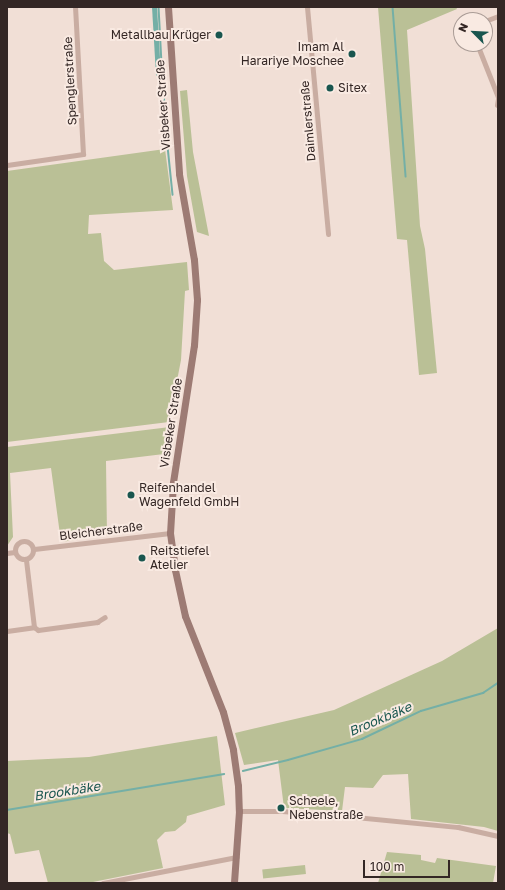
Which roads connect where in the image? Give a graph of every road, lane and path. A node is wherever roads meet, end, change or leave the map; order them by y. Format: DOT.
graph roads {
  1 [pos="75,7"];
  2 [pos="168,7"];
  3 [pos="307,7"];
  4 [pos="480,52"];
  5 [pos="498,98"];
  6 [pos="497,105"];
  7 [pos="7,165"];
  8 [pos="328,234"];
  9 [pos="170,533"];
  10 [pos="34,549"];
  11 [pos="15,552"];
  12 [pos="7,553"];
  13 [pos="26,560"];
  14 [pos="105,617"];
  15 [pos="34,627"];
  16 [pos="7,631"];
  17 [pos="239,812"];
  18 [pos="498,836"];
  19 [pos="237,857"];
  20 [pos="103,883"];
  21 [pos="234,883"];
  1 -- 7 [label="street, Spenglerstraße"];
  2 -- 9 [label="main road, Visbeker Straße"];
  3 -- 8 [label="street, Daimlerstraße"];
  4 -- 5 [label="street"];
  5 -- 6 [label="street"];
  9 -- 10 [label="street, Bleicherstraße"];
  9 -- 17 [label="main road, Visbeker Straße"];
  10 -- 11 [label="street"];
  10 -- 13 [label="street"];
  11 -- 12 [label="street"];
  11 -- 13 [label="street"];
  13 -- 15 [label="street"];
  14 -- 15 [label="street"];
  15 -- 16 [label="street"];
  17 -- 18 [label="street"];
  17 -- 19 [label="main road, Visbeker Straße"];
  19 -- 20 [label="street"];
  19 -- 21 [label="main road, Visbeker Straße"];
}
